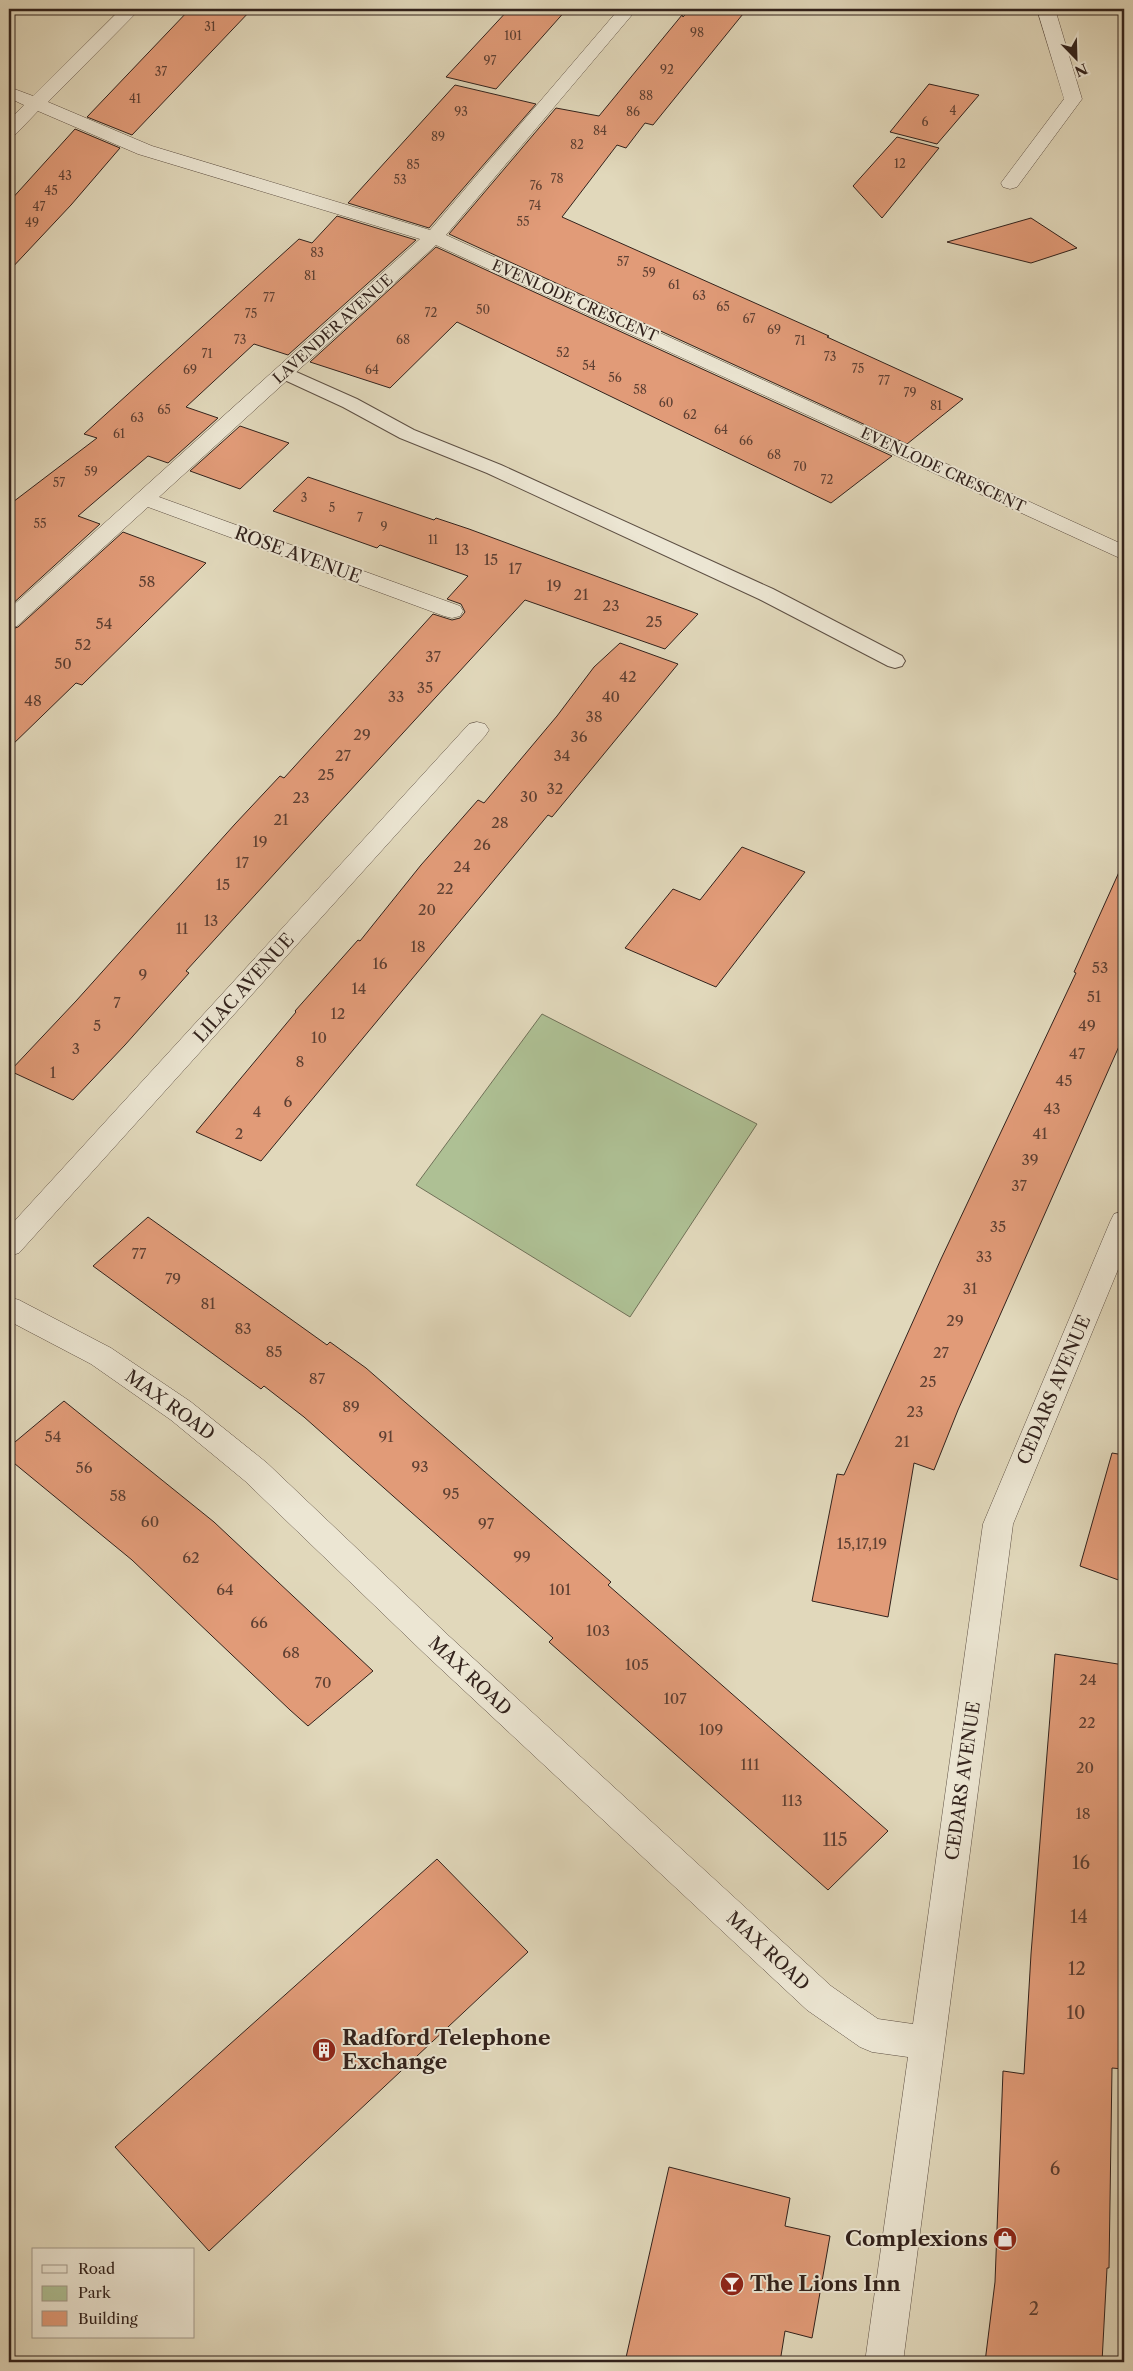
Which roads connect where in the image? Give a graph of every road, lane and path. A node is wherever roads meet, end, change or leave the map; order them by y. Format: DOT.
graph roads {
  1 [pos="132,9"];
  2 [pos="628,9"];
  3 [pos="1046,9"];
  4 [pos="9,92"];
  5 [pos="36,104"];
  6 [pos="9,130"];
  7 [pos="1010,183"];
  8 [pos="434,237"];
  9 [pos="285,373"];
  10 [pos="145,499"];
  11 [pos="1124,554"];
  12 [pos="452,611"];
  13 [pos="9,621"];
  14 [pos="895,662"];
  15 [pos="477,730"];
  16 [pos="1124,1222"];
  17 [pos="9,1245"];
  18 [pos="1118,1256"];
  19 [pos="9,1308"];
  20 [pos="926,2043"];
  21 [pos="884,2362"];
  1 -- 5 [label="street"];
  2 -- 8 [label="street, LAVENDER AVENUE"];
  3 -- 7 [label="street"];
  4 -- 5 [label="street, EVENLODE CRESCENT"];
  5 -- 6 [label="street"];
  5 -- 8 [label="street, EVENLODE CRESCENT"];
  8 -- 9 [label="street, LAVENDER AVENUE"];
  8 -- 11 [label="street, EVENLODE CRESCENT"];
  9 -- 10 [label="street, LAVENDER AVENUE"];
  9 -- 14 [label="lane"];
  10 -- 12 [label="street, ROSE AVENUE"];
  10 -- 13 [label="street, LAVENDER AVENUE"];
  15 -- 17 [label="street, LILAC AVENUE"];
  16 -- 18 [label="street, CEDARS AVENUE"];
  18 -- 20 [label="street, CEDARS AVENUE"];
  19 -- 20 [label="street, MAX ROAD"];
  20 -- 21 [label="street, CEDARS AVENUE"];
}
